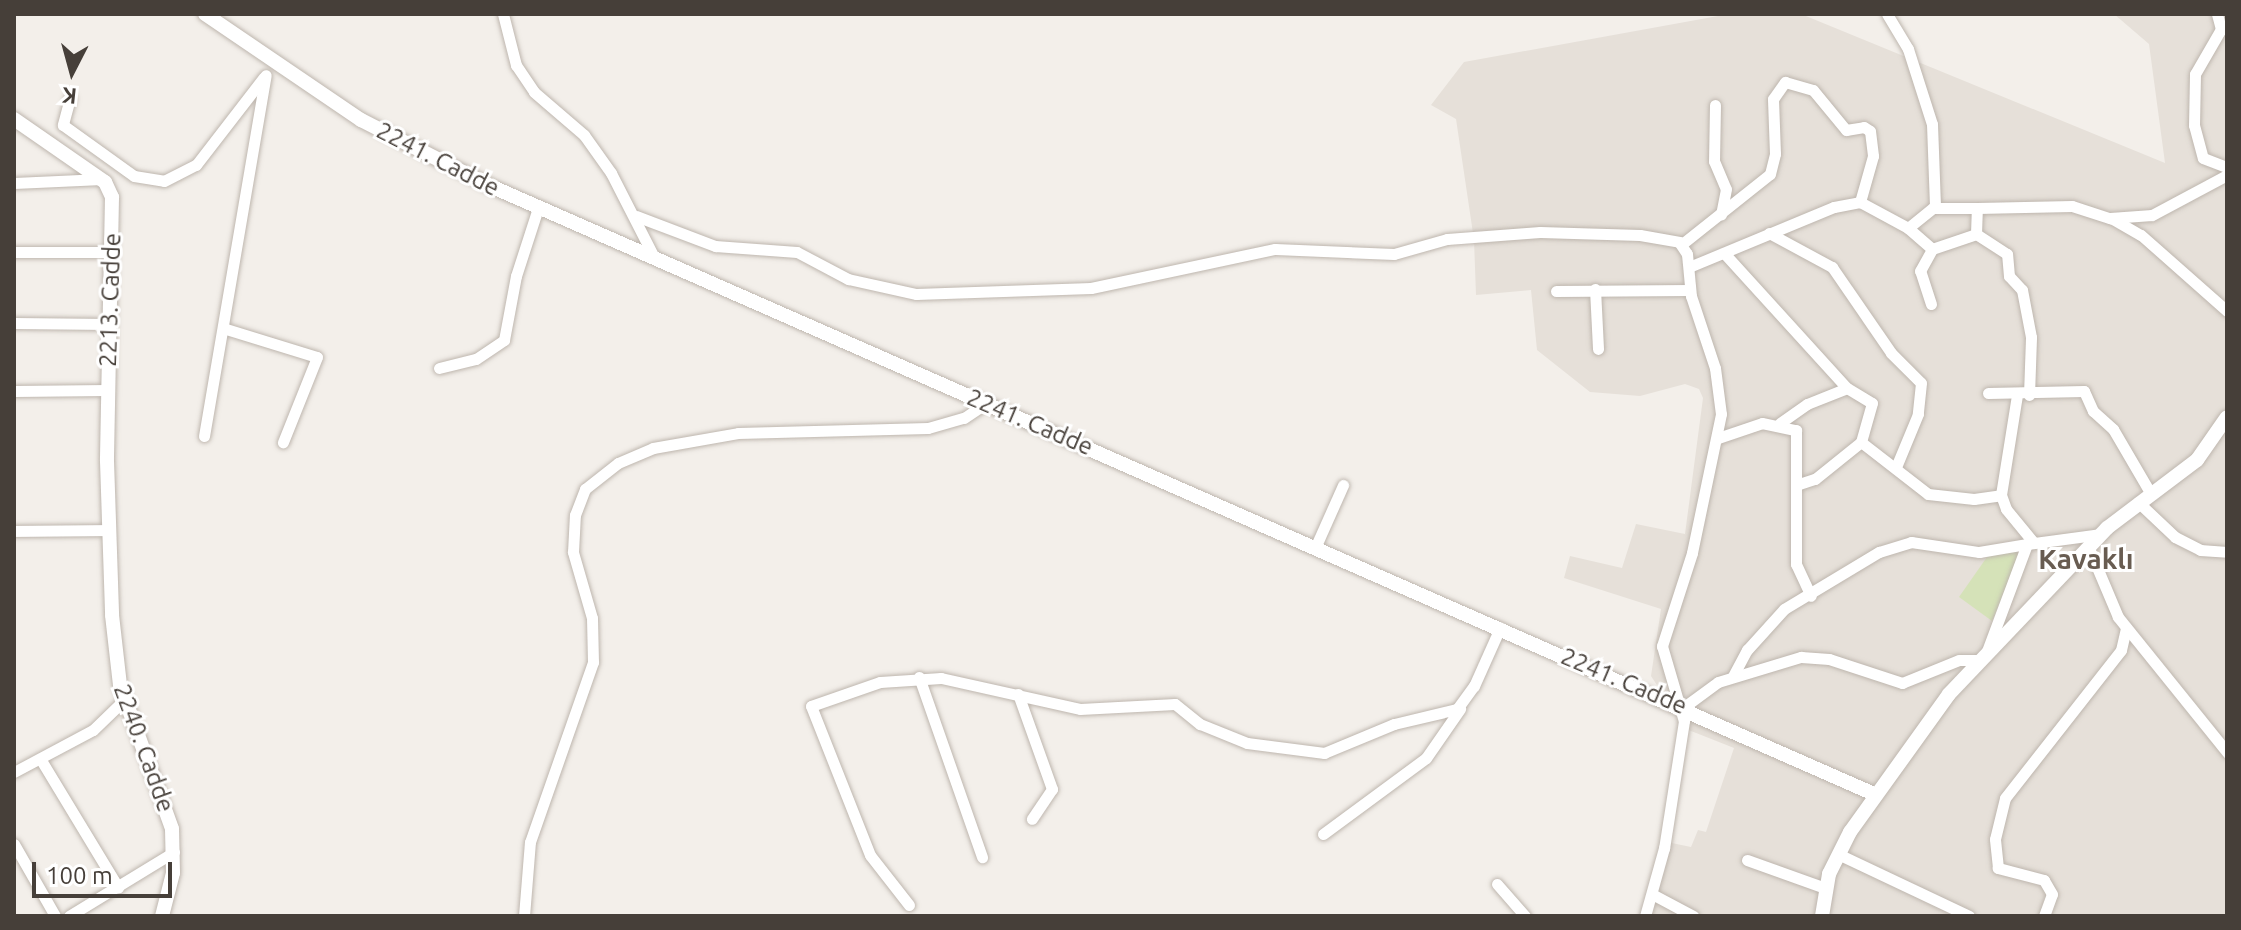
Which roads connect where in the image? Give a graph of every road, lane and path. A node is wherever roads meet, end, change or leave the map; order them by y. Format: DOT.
graph roads {
  1 [pos="205,14"];
  2 [pos="503,14"];
  3 [pos="1887,14"];
  4 [pos="2217,14"];
  5 [pos="270,70"];
  6 [pos="70,98"];
  7 [pos="1715,105"];
  8 [pos="14,119"];
  9 [pos="2227,167"];
  10 [pos="129,173"];
  11 [pos="2227,175"];
  12 [pos="106,180"];
  13 [pos="14,183"];
  14 [pos="1860,202"];
  15 [pos="1935,207"];
  16 [pos="538,208"];
  17 [pos="1977,208"];
  18 [pos="1721,215"];
  19 [pos="636,216"];
  20 [pos="2110,218"];
  21 [pos="1908,228"];
  22 [pos="1769,233"];
  23 [pos="1976,234"];
  24 [pos="1682,244"];
  25 [pos="1932,249"];
  26 [pos="14,252"];
  27 [pos="111,252"];
  28 [pos="1724,253"];
  29 [pos="654,257"];
  30 [pos="1689,267"];
  31 [pos="1595,289"];
  32 [pos="1690,290"];
  33 [pos="1556,291"];
  34 [pos="1931,304"];
  35 [pos="2227,311"];
  36 [pos="14,323"];
  37 [pos="109,324"];
  38 [pos="226,329"];
  39 [pos="1598,349"];
  40 [pos="439,368"];
  41 [pos="1847,388"];
  42 [pos="107,390"];
  43 [pos="14,391"];
  44 [pos="1988,393"];
  45 [pos="2023,395"];
  46 [pos="986,403"];
  47 [pos="2227,417"];
  48 [pos="1780,423"];
  49 [pos="204,436"];
  50 [pos="1718,438"];
  51 [pos="283,442"];
  52 [pos="1861,442"];
  53 [pos="1896,467"];
  54 [pos="1343,485"];
  55 [pos="1796,485"];
  56 [pos="2151,494"];
  57 [pos="2001,495"];
  58 [pos="2138,502"];
  59 [pos="108,530"];
  60 [pos="14,531"];
  61 [pos="2101,534"];
  62 [pos="2030,543"];
  63 [pos="2088,546"];
  64 [pos="1315,548"];
  65 [pos="2227,552"];
  66 [pos="1811,596"];
  67 [pos="1500,628"];
  68 [pos="2126,628"];
  69 [pos="1983,656"];
  70 [pos="1733,676"];
  71 [pos="919,677"];
  72 [pos="1018,694"];
  73 [pos="125,699"];
  74 [pos="1462,706"];
  75 [pos="1684,707"];
  76 [pos="2227,752"];
  77 [pos="41,760"];
  78 [pos="14,772"];
  79 [pos="1874,794"];
  80 [pos="1032,819"];
  81 [pos="1323,834"];
  82 [pos="14,844"];
  83 [pos="174,852"];
  84 [pos="1838,854"];
  85 [pos="982,857"];
  86 [pos="1747,860"];
  87 [pos="1497,884"];
  88 [pos="118,887"];
  89 [pos="1825,888"];
  90 [pos="1652,894"];
  91 [pos="909,905"];
  92 [pos="55,916"];
  93 [pos="69,916"];
  94 [pos="162,916"];
  95 [pos="524,916"];
  96 [pos="1525,916"];
  97 [pos="1645,916"];
  98 [pos="1693,916"];
  99 [pos="1822,916"];
  100 [pos="1969,916"];
  101 [pos="2044,916"];
  1 -- 5 [label="street, 2241. Cadde"];
  2 -- 19 [label="street"];
  3 -- 15 [label="street"];
  4 -- 9 [label="street"];
  5 -- 10 [label="street"];
  5 -- 16 [label="street, 2241. Cadde"];
  5 -- 38 [label="street"];
  6 -- 10 [label="street"];
  7 -- 18 [label="street"];
  8 -- 12 [label="street"];
  10 -- 12 [label="street"];
  11 -- 20 [label="street"];
  12 -- 13 [label="street"];
  12 -- 27 [label="street, 2213. Cadde"];
  14 -- 18 [label="street"];
  14 -- 21 [label="street"];
  14 -- 22 [label="street"];
  15 -- 17 [label="street"];
  15 -- 21 [label="street"];
  16 -- 29 [label="street, 2241. Cadde"];
  16 -- 40 [label="street"];
  17 -- 20 [label="street"];
  17 -- 23 [label="street"];
  18 -- 24 [label="street"];
  19 -- 24 [label="street"];
  19 -- 29 [label="street"];
  20 -- 35 [label="street"];
  21 -- 25 [label="street"];
  22 -- 28 [label="street"];
  22 -- 53 [label="street"];
  23 -- 25 [label="street"];
  23 -- 45 [label="street"];
  24 -- 30 [label="street"];
  25 -- 34 [label="street"];
  26 -- 27 [label="street"];
  27 -- 37 [label="street, 2213. Cadde"];
  28 -- 30 [label="street"];
  28 -- 41 [label="street"];
  29 -- 46 [label="street, 2241. Cadde"];
  30 -- 32 [label="street"];
  31 -- 32 [label="street"];
  31 -- 33 [label="street"];
  31 -- 39 [label="street"];
  32 -- 50 [label="street"];
  36 -- 37 [label="street"];
  37 -- 42 [label="street, 2213. Cadde"];
  38 -- 49 [label="street"];
  38 -- 51 [label="street"];
  41 -- 48 [label="street"];
  41 -- 52 [label="street"];
  42 -- 43 [label="street"];
  42 -- 59 [label="street, 2213. Cadde"];
  44 -- 45 [label="street"];
  45 -- 56 [label="street"];
  45 -- 57 [label="street"];
  46 -- 64 [label="street, 2241. Cadde"];
  46 -- 95 [label="street"];
  47 -- 56 [label="street"];
  48 -- 50 [label="street"];
  48 -- 55 [label="street"];
  50 -- 75 [label="street"];
  52 -- 53 [label="street"];
  52 -- 55 [label="street"];
  53 -- 57 [label="street"];
  54 -- 64 [label="street"];
  55 -- 66 [label="street"];
  56 -- 58 [label="street"];
  57 -- 62 [label="street"];
  58 -- 61 [label="street"];
  58 -- 65 [label="street"];
  59 -- 60 [label="street"];
  59 -- 73 [label="street, 2240. Cadde"];
  61 -- 62 [label="street"];
  61 -- 63 [label="street"];
  62 -- 66 [label="street"];
  62 -- 69 [label="street"];
  63 -- 68 [label="street"];
  63 -- 69 [label="street"];
  64 -- 67 [label="street, 2241. Cadde"];
  66 -- 70 [label="street"];
  67 -- 74 [label="street"];
  67 -- 75 [label="street, 2241. Cadde"];
  68 -- 76 [label="street"];
  68 -- 101 [label="street"];
  69 -- 70 [label="street"];
  69 -- 79 [label="street"];
  70 -- 75 [label="street"];
  71 -- 72 [label="street"];
  71 -- 85 [label="street"];
  71 -- 91 [label="street"];
  72 -- 74 [label="street"];
  72 -- 80 [label="street"];
  73 -- 77 [label="street"];
  73 -- 83 [label="street, 2240. Cadde"];
  74 -- 81 [label="street"];
  75 -- 79 [label="street, 2241. Cadde"];
  75 -- 90 [label="street"];
  77 -- 78 [label="street"];
  77 -- 88 [label="street"];
  79 -- 84 [label="street"];
  82 -- 92 [label="street"];
  83 -- 88 [label="street"];
  83 -- 94 [label="street, 2240. Cadde"];
  84 -- 89 [label="street"];
  84 -- 100 [label="street"];
  86 -- 89 [label="street"];
  87 -- 96 [label="street"];
  88 -- 93 [label="street"];
  89 -- 99 [label="street"];
  90 -- 97 [label="street"];
  90 -- 98 [label="street"];
}
